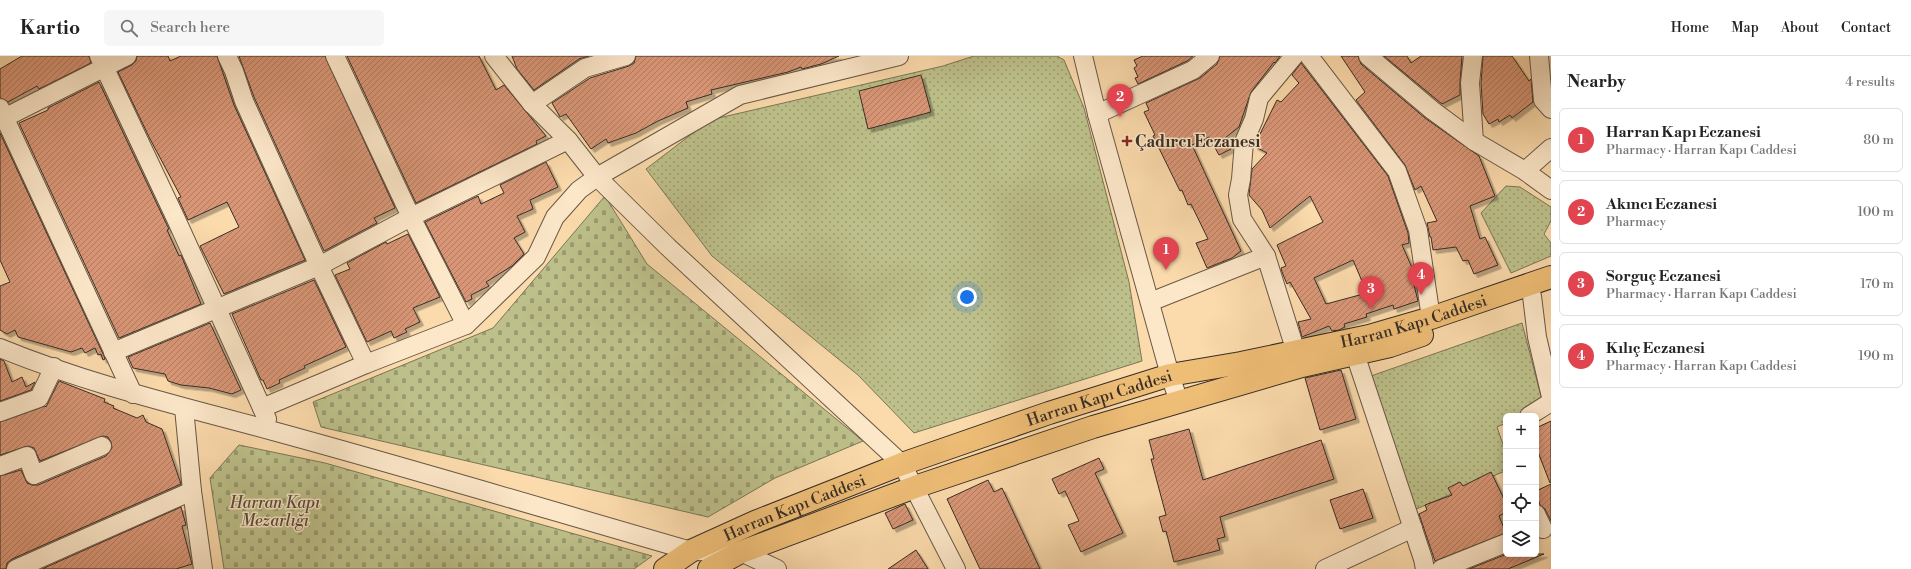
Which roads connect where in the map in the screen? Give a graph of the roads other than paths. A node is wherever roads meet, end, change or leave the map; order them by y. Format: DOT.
graph roads {
  1 [pos="127,56"];
  2 [pos="228,56"];
  3 [pos="335,56"];
  4 [pos="494,56"];
  5 [pos="626,56"];
  6 [pos="899,56"];
  7 [pos="1083,56"];
  8 [pos="1210,56"];
  9 [pos="1368,56"];
  10 [pos="1473,56"];
  11 [pos="1539,56"];
  12 [pos="1296,57"];
  13 [pos="101,62"];
  14 [pos="532,104"];
  15 [pos="1551,109"];
  16 [pos="1097,114"];
  17 [pos="2,115"];
  18 [pos="568,140"];
  19 [pos="1474,141"];
  20 [pos="1551,148"];
  21 [pos="1525,171"];
  22 [pos="598,178"];
  23 [pos="1551,190"];
  24 [pos="410,217"];
  25 [pos="1266,256"];
  26 [pos="319,266"];
  27 [pos="1551,277"];
  28 [pos="1542,292"];
  29 [pos="1150,302"];
  30 [pos="217,308"];
  31 [pos="1431,318"];
  32 [pos="466,325"];
  33 [pos="113,352"];
  34 [pos="1296,352"];
  35 [pos="5,354"];
  36 [pos="1355,354"];
  37 [pos="366,364"];
  38 [pos="54,367"];
  39 [pos="1170,375"];
  40 [pos="133,394"];
  41 [pos="1551,397"];
  42 [pos="1179,402"];
  43 [pos="1551,402"];
  44 [pos="184,408"];
  45 [pos="262,408"];
  46 [pos="0,412"];
  47 [pos="1534,413"];
  48 [pos="272,431"];
  49 [pos="102,446"];
  50 [pos="902,464"];
  51 [pos="0,466"];
  52 [pos="915,487"];
  53 [pos="192,491"];
  54 [pos="1413,528"];
  55 [pos="1503,544"];
  56 [pos="691,551"];
  57 [pos="741,552"];
  58 [pos="774,568"];
  59 [pos="16,569"];
  60 [pos="204,569"];
  61 [pos="665,569"];
  62 [pos="709,569"];
  63 [pos="956,569"];
  64 [pos="1325,569"];
  65 [pos="1425,569"];
  66 [pos="1441,569"];
  1 -- 13 [label="street"];
  2 -- 26 [label="street"];
  3 -- 24 [label="street"];
  4 -- 14 [label="street"];
  5 -- 14 [label="street"];
  6 -- 22 [label="street"];
  7 -- 16 [label="street"];
  8 -- 16 [label="street"];
  9 -- 19 [label="street"];
  10 -- 19 [label="street"];
  11 -- 15 [label="street"];
  12 -- 25 [label="street"];
  12 -- 31 [label="street"];
  13 -- 17 [label="street"];
  13 -- 30 [label="street"];
  14 -- 18 [label="street"];
  16 -- 29 [label="street"];
  17 -- 33 [label="street"];
  18 -- 22 [label="street"];
  18 -- 24 [label="street"];
  19 -- 21 [label="street"];
  20 -- 21 [label="street"];
  21 -- 23 [label="street"];
  22 -- 32 [label="street"];
  22 -- 50 [label="street"];
  24 -- 26 [label="street"];
  24 -- 32 [label="street"];
  25 -- 29 [label="street"];
  25 -- 34 [label="street"];
  26 -- 30 [label="street"];
  26 -- 37 [label="street"];
  27 -- 31 [label="main road, Harran Kapı Caddesi"];
  28 -- 36 [label="main road, Harran Kapı Caddesi"];
  28 -- 41 [label="street"];
  29 -- 39 [label="street"];
  30 -- 33 [label="street"];
  30 -- 45 [label="street"];
  31 -- 34 [label="main road, Harran Kapı Caddesi"];
  32 -- 37 [label="street"];
  33 -- 40 [label="street"];
  34 -- 39 [label="main road, Harran Kapı Caddesi"];
  35 -- 38 [label="street"];
  36 -- 42 [label="main road, Harran Kapı Caddesi"];
  36 -- 54 [label="street"];
  37 -- 45 [label="street"];
  38 -- 40 [label="street"];
  38 -- 46 [label="street"];
  39 -- 42 [label="street"];
  39 -- 50 [label="main road, Harran Kapı Caddesi"];
  40 -- 44 [label="street"];
  42 -- 52 [label="main road, Harran Kapı Caddesi"];
  43 -- 47 [label="street"];
  44 -- 48 [label="street"];
  44 -- 53 [label="street"];
  45 -- 48 [label="street"];
  48 -- 56 [label="street"];
  49 -- 51 [label="street"];
  50 -- 52 [label="street"];
  50 -- 56 [label="main road, Harran Kapı Caddesi"];
  52 -- 57 [label="main road, Harran Kapı Caddesi"];
  52 -- 63 [label="street"];
  53 -- 59 [label="street"];
  53 -- 60 [label="street"];
  54 -- 64 [label="street"];
  54 -- 65 [label="street"];
  55 -- 66 [label="street"];
  56 -- 57 [label="street"];
  56 -- 61 [label="main road, Harran Kapı Caddesi"];
  57 -- 58 [label="street"];
  57 -- 62 [label="main road, Harran Kapı Caddesi"];
}
